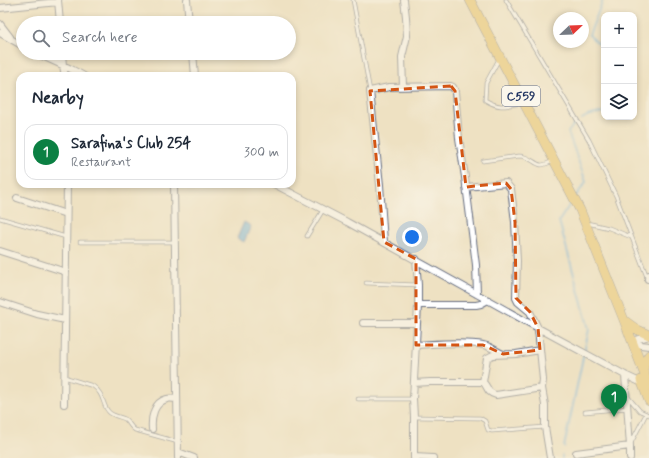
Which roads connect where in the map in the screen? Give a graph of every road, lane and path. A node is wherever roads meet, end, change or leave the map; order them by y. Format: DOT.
graph roads {
  1 [pos="187,0"];
  2 [pos="353,0"];
  3 [pos="404,0"];
  4 [pos="470,0"];
  5 [pos="506,0"];
  6 [pos="58,1"];
  7 [pos="0,8"];
  8 [pos="59,16"];
  9 [pos="188,16"];
  10 [pos="0,24"];
  11 [pos="0,33"];
  12 [pos="13,41"];
  13 [pos="16,42"];
  14 [pos="500,58"];
  15 [pos="50,60"];
  16 [pos="62,60"];
  17 [pos="194,60"];
  18 [pos="62,66"];
  19 [pos="64,72"];
  20 [pos="77,72"];
  21 [pos="195,72"];
  22 [pos="403,87"];
  23 [pos="370,91"];
  24 [pos="524,102"];
  25 [pos="483,161"];
  26 [pos="554,161"];
  27 [pos="466,186"];
  28 [pos="67,188"];
  29 [pos="174,188"];
  30 [pos="282,188"];
  31 [pos="17,198"];
  32 [pos="324,210"];
  33 [pos="66,214"];
  34 [pos="0,218"];
  35 [pos="586,223"];
  36 [pos="66,236"];
  37 [pos="307,236"];
  38 [pos="632,238"];
  39 [pos="80,242"];
  40 [pos="175,242"];
  41 [pos="384,242"];
  42 [pos="0,251"];
  43 [pos="416,260"];
  44 [pos="66,272"];
  45 [pos="649,278"];
  46 [pos="608,280"];
  47 [pos="366,283"];
  48 [pos="418,285"];
  49 [pos="477,294"];
  50 [pos="488,300"];
  51 [pos="0,302"];
  52 [pos="418,305"];
  53 [pos="65,320"];
  54 [pos="624,320"];
  55 [pos="363,322"];
  56 [pos="417,323"];
  57 [pos="538,328"];
  58 [pos="649,335"];
  59 [pos="633,343"];
  60 [pos="416,345"];
  61 [pos="649,346"];
  62 [pos="540,350"];
  63 [pos="503,354"];
  64 [pos="649,355"];
  65 [pos="643,369"];
  66 [pos="625,375"];
  67 [pos="64,377"];
  68 [pos="483,382"];
  69 [pos="414,383"];
  70 [pos="647,385"];
  71 [pos="542,388"];
  72 [pos="627,396"];
  73 [pos="177,398"];
  74 [pos="358,399"];
  75 [pos="413,399"];
  76 [pos="649,401"];
  77 [pos="64,404"];
  78 [pos="628,408"];
  79 [pos="585,412"];
  80 [pos="647,414"];
  81 [pos="414,417"];
  82 [pos="152,428"];
  83 [pos="545,428"];
  84 [pos="178,442"];
  85 [pos="630,446"];
  86 [pos="576,453"];
  87 [pos="178,455"];
  88 [pos="414,457"];
  89 [pos="194,458"];
  90 [pos="433,458"];
  91 [pos="550,458"];
  92 [pos="630,458"];
  1 -- 9 [label="street"];
  2 -- 23 [label="lane"];
  3 -- 22 [label="street"];
  4 -- 14 [label="main road, C559"];
  5 -- 38 [label="lane"];
  6 -- 7 [label="street"];
  6 -- 8 [label="street"];
  10 -- 12 [label="street"];
  11 -- 12 [label="street"];
  12 -- 13 [label="street"];
  14 -- 24 [label="main road, C559"];
  14 -- 24 [label="lane"];
  15 -- 18 [label="street"];
  16 -- 18 [label="street"];
  17 -- 21 [label="street"];
  18 -- 19 [label="street"];
  18 -- 20 [label="street"];
  22 -- 23 [label="street"];
  22 -- 27 [label="street"];
  23 -- 41 [label="street"];
  24 -- 26 [label="main road, C559"];
  25 -- 26 [label="lane"];
  26 -- 35 [label="main road, C559"];
  27 -- 49 [label="street"];
  27 -- 57 [label="street"];
  28 -- 33 [label="street"];
  29 -- 40 [label="street"];
  30 -- 32 [label="street"];
  31 -- 33 [label="street"];
  32 -- 37 [label="lane"];
  32 -- 41 [label="street"];
  33 -- 36 [label="street"];
  34 -- 36 [label="lane"];
  35 -- 38 [label="lane"];
  35 -- 46 [label="main road, C559"];
  36 -- 44 [label="street"];
  38 -- 45 [label="lane"];
  39 -- 40 [label="lane"];
  40 -- 73 [label="street"];
  41 -- 43 [label="street"];
  42 -- 44 [label="street"];
  43 -- 48 [label="street"];
  43 -- 49 [label="street"];
  44 -- 53 [label="street"];
  46 -- 54 [label="main road, C559"];
  46 -- 70 [label="main road, C559"];
  47 -- 48 [label="lane"];
  48 -- 52 [label="street"];
  49 -- 50 [label="street"];
  50 -- 52 [label="street"];
  50 -- 57 [label="street"];
  51 -- 53 [label="street"];
  52 -- 56 [label="street"];
  53 -- 67 [label="street"];
  54 -- 58 [label="main road"];
  54 -- 59 [label="main road, C559"];
  55 -- 56 [label="street"];
  56 -- 60 [label="street"];
  57 -- 62 [label="street"];
  57 -- 66 [label="street"];
  58 -- 59 [label="street"];
  59 -- 61 [label="street"];
  59 -- 65 [label="main road, C559"];
  60 -- 63 [label="street"];
  60 -- 69 [label="street"];
  62 -- 63 [label="street"];
  62 -- 71 [label="street"];
  63 -- 68 [label="street"];
  64 -- 65 [label="main road"];
  65 -- 70 [label="main road, C559"];
  66 -- 70 [label="street"];
  66 -- 72 [label="street"];
  67 -- 77 [label="street"];
  67 -- 84 [label="lane"];
  68 -- 69 [label="street"];
  68 -- 71 [label="street"];
  69 -- 75 [label="street"];
  70 -- 76 [label="main road, C559"];
  71 -- 83 [label="street"];
  72 -- 78 [label="street"];
  72 -- 80 [label="lane"];
  73 -- 82 [label="street"];
  73 -- 84 [label="street"];
  74 -- 75 [label="lane"];
  75 -- 81 [label="street"];
  78 -- 79 [label="lane"];
  78 -- 85 [label="street"];
  80 -- 85 [label="lane"];
  81 -- 83 [label="lane"];
  81 -- 88 [label="street"];
  83 -- 91 [label="street"];
  84 -- 87 [label="street"];
  85 -- 86 [label="street"];
  85 -- 92 [label="street"];
  87 -- 89 [label="street"];
  88 -- 90 [label="street"];
}
